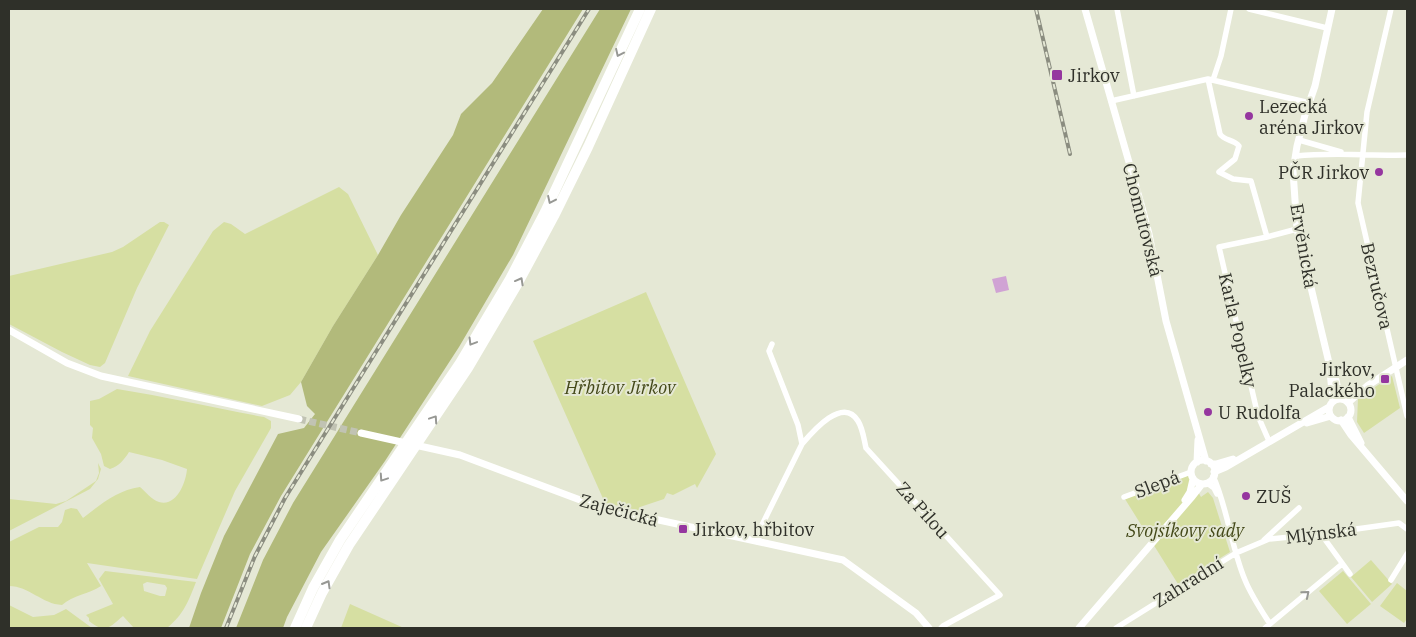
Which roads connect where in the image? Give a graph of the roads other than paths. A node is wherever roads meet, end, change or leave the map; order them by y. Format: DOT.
graph roads {
  1 [pos="1085,9"];
  2 [pos="1117,9"];
  3 [pos="1231,9"];
  4 [pos="1249,9"];
  5 [pos="1332,9"];
  6 [pos="1391,9"];
  7 [pos="648,10"];
  8 [pos="1327,28"];
  9 [pos="1210,80"];
  10 [pos="1134,96"];
  11 [pos="1111,101"];
  12 [pos="1310,103"];
  13 [pos="1299,140"];
  14 [pos="1351,154"];
  15 [pos="1407,155"];
  16 [pos="1296,156"];
  17 [pos="1362,156"];
  18 [pos="1297,229"];
  19 [pos="1267,237"];
  20 [pos="9,330"];
  21 [pos="772,344"];
  22 [pos="1407,360"];
  23 [pos="1395,367"];
  24 [pos="1348,402"];
  25 [pos="1334,403"];
  26 [pos="1331,416"];
  27 [pos="1407,416"];
  28 [pos="299,419"];
  29 [pos="1344,419"];
  30 [pos="1297,427"];
  31 [pos="1198,432"];
  32 [pos="361,433"];
  33 [pos="1270,441"];
  34 [pos="802,444"];
  35 [pos="1249,452"];
  36 [pos="1196,462"];
  37 [pos="1208,462"];
  38 [pos="1191,472"];
  39 [pos="1214,474"];
  40 [pos="1193,479"];
  41 [pos="1204,483"];
  42 [pos="1219,495"];
  43 [pos="1124,497"];
  44 [pos="1407,501"];
  45 [pos="1299,508"];
  46 [pos="1176,515"];
  47 [pos="1407,529"];
  48 [pos="1321,534"];
  49 [pos="758,542"];
  50 [pos="1262,542"];
  51 [pos="1236,553"];
  52 [pos="1407,554"];
  53 [pos="1342,564"];
  54 [pos="1350,574"];
  55 [pos="1391,580"];
  56 [pos="1267,626"];
  57 [pos="295,628"];
  58 [pos="306,628"];
  59 [pos="929,628"];
  60 [pos="940,628"];
  61 [pos="1079,628"];
  62 [pos="1116,628"];
  1 -- 11 [label="street, Chomutovská"];
  2 -- 10 [label="street"];
  3 -- 9 [label="street"];
  4 -- 8 [label="street"];
  5 -- 8 [label="street, Ervěnická"];
  6 -- 17 [label="street, Bezručova"];
  7 -- 57 [label="highway, one-way"];
  58 -- 7 [label="highway, one-way"];
  8 -- 12 [label="street, Ervěnická"];
  9 -- 10 [label="street"];
  9 -- 12 [label="street"];
  9 -- 19 [label="street"];
  10 -- 11 [label="street"];
  11 -- 31 [label="street, Chomutovská"];
  12 -- 13 [label="street, Ervěnická"];
  13 -- 14 [label="street"];
  13 -- 16 [label="street, Ervěnická"];
  14 -- 16 [label="street"];
  14 -- 17 [label="street"];
  15 -- 17 [label="street"];
  16 -- 18 [label="street, Ervěnická"];
  17 -- 23 [label="street, Bezručova"];
  18 -- 19 [label="street"];
  18 -- 25 [label="street, Ervěnická"];
  19 -- 33 [label="street, Karla Popelky"];
  20 -- 28 [label="street"];
  21 -- 34 [label="street"];
  22 -- 23 [label="street"];
  23 -- 24 [label="street"];
  23 -- 27 [label="street, Bezručova"];
  24 -- 25 [label="street"];
  24 -- 29 [label="street"];
  25 -- 26 [label="street"];
  25 -- 30 [label="street"];
  26 -- 29 [label="street"];
  26 -- 30 [label="street"];
  29 -- 44 [label="street"];
  30 -- 33 [label="street"];
  31 -- 36 [label="street, Chomutovská"];
  31 -- 37 [label="street, Chomutovská"];
  32 -- 49 [label="street, Zaječická"];
  33 -- 35 [label="street"];
  34 -- 49 [label="street"];
  34 -- 60 [label="street, Za Pilou"];
  35 -- 37 [label="street"];
  35 -- 39 [label="street"];
  36 -- 37 [label="street"];
  36 -- 38 [label="street, Chomutovská"];
  37 -- 39 [label="street, Chomutovská"];
  38 -- 40 [label="street"];
  38 -- 43 [label="street, Slepá"];
  39 -- 41 [label="street"];
  39 -- 42 [label="street, Chomutovská"];
  40 -- 41 [label="street, Chomutovská"];
  40 -- 46 [label="street"];
  41 -- 42 [label="street, Chomutovská"];
  41 -- 46 [label="street"];
  42 -- 51 [label="street, Chomutovská"];
  45 -- 50 [label="street"];
  46 -- 61 [label="street"];
  47 -- 48 [label="street, Mlýnská"];
  48 -- 50 [label="street, Mlýnská"];
  48 -- 53 [label="street"];
  49 -- 59 [label="street, Zaječická"];
  50 -- 51 [label="street, Mlýnská"];
  51 -- 56 [label="street, Chomutovská"];
  51 -- 62 [label="street, Zahradní"];
  52 -- 55 [label="street"];
  53 -- 54 [label="street"];
  56 -- 53 [label="street, one-way"];
}
